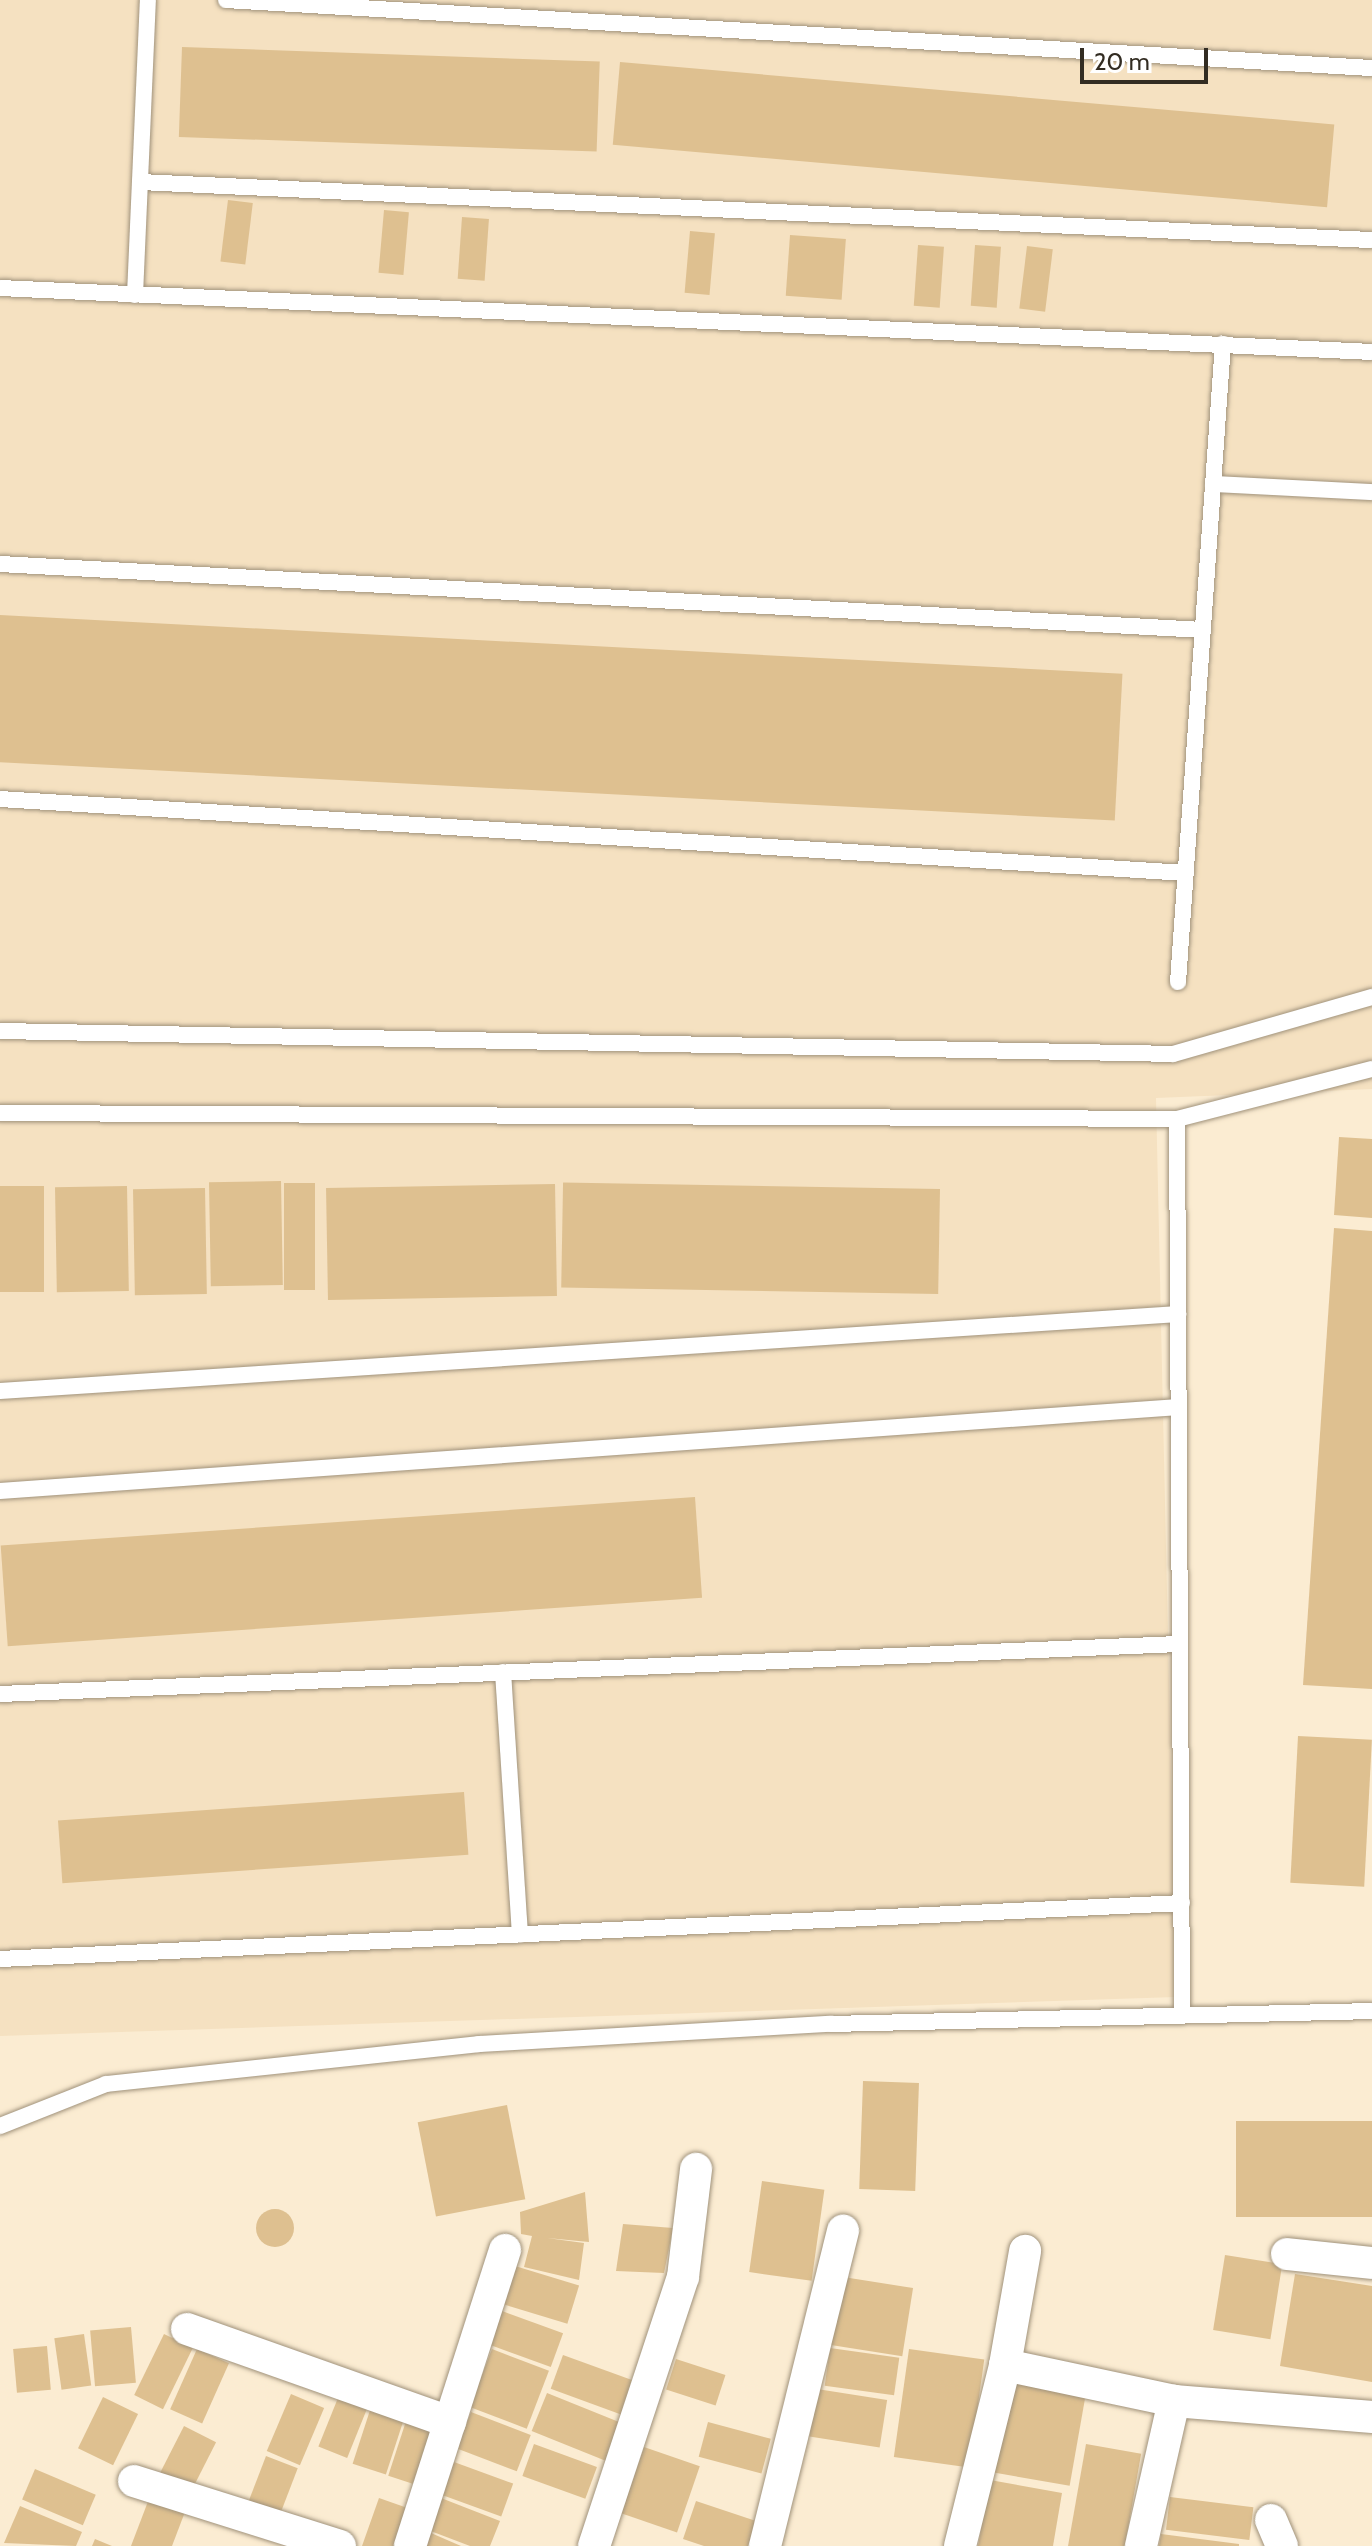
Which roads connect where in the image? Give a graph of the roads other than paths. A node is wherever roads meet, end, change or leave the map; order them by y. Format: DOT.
graph roads {
  1 [pos="148,0"];
  2 [pos="226,0"];
  3 [pos="1372,68"];
  4 [pos="140,182"];
  5 [pos="1372,240"];
  6 [pos="0,288"];
  7 [pos="135,295"];
  8 [pos="1223,344"];
  9 [pos="1372,352"];
  10 [pos="1213,484"];
  11 [pos="1372,492"];
  12 [pos="0,564"];
  13 [pos="1203,630"];
  14 [pos="0,799"];
  15 [pos="1186,873"];
  16 [pos="1178,982"];
  17 [pos="1372,997"];
  18 [pos="0,1031"];
  19 [pos="1372,1069"];
  20 [pos="0,1113"];
  21 [pos="1177,1119"];
  22 [pos="1178,1314"];
  23 [pos="0,1391"];
  24 [pos="1179,1407"];
  25 [pos="0,1491"];
  26 [pos="1180,1644"];
  27 [pos="503,1672"];
  28 [pos="0,1694"];
  29 [pos="1182,1903"];
  30 [pos="520,1934"];
  31 [pos="0,1959"];
  32 [pos="1372,2011"];
  33 [pos="1182,2013"];
  34 [pos="0,2126"];
  35 [pos="696,2169"];
  36 [pos="843,2230"];
  37 [pos="505,2250"];
  38 [pos="1025,2251"];
  39 [pos="1287,2254"];
  40 [pos="1372,2263"];
  41 [pos="187,2329"];
  42 [pos="1005,2365"];
  43 [pos="1174,2401"];
  44 [pos="1372,2417"];
  45 [pos="450,2422"];
  46 [pos="134,2481"];
  47 [pos="340,2546"];
  48 [pos="410,2546"];
  49 [pos="594,2546"];
  50 [pos="765,2546"];
  51 [pos="960,2546"];
  52 [pos="1141,2546"];
  1 -- 4 [label="lane"];
  2 -- 3 [label="lane"];
  4 -- 5 [label="lane"];
  4 -- 7 [label="lane"];
  6 -- 7 [label="lane"];
  7 -- 8 [label="lane"];
  8 -- 9 [label="lane"];
  8 -- 10 [label="lane"];
  10 -- 11 [label="lane"];
  10 -- 13 [label="lane"];
  12 -- 13 [label="lane"];
  13 -- 15 [label="lane"];
  14 -- 15 [label="lane"];
  15 -- 16 [label="lane"];
  17 -- 18 [label="lane"];
  19 -- 21 [label="lane"];
  20 -- 21 [label="lane"];
  21 -- 22 [label="lane"];
  22 -- 23 [label="lane"];
  22 -- 24 [label="lane"];
  24 -- 25 [label="lane"];
  24 -- 26 [label="lane"];
  26 -- 27 [label="lane"];
  26 -- 29 [label="lane"];
  27 -- 28 [label="lane"];
  27 -- 30 [label="lane"];
  29 -- 30 [label="lane"];
  29 -- 33 [label="lane"];
  30 -- 31 [label="lane"];
  32 -- 33 [label="lane"];
  33 -- 34 [label="lane"];
  35 -- 49 [label="street"];
  36 -- 50 [label="street"];
  37 -- 45 [label="street"];
  38 -- 42 [label="street"];
  39 -- 40 [label="street"];
  41 -- 45 [label="street"];
  42 -- 43 [label="street"];
  42 -- 51 [label="street"];
  43 -- 44 [label="street"];
  43 -- 52 [label="street"];
  45 -- 48 [label="street"];
  46 -- 47 [label="street"];
}
